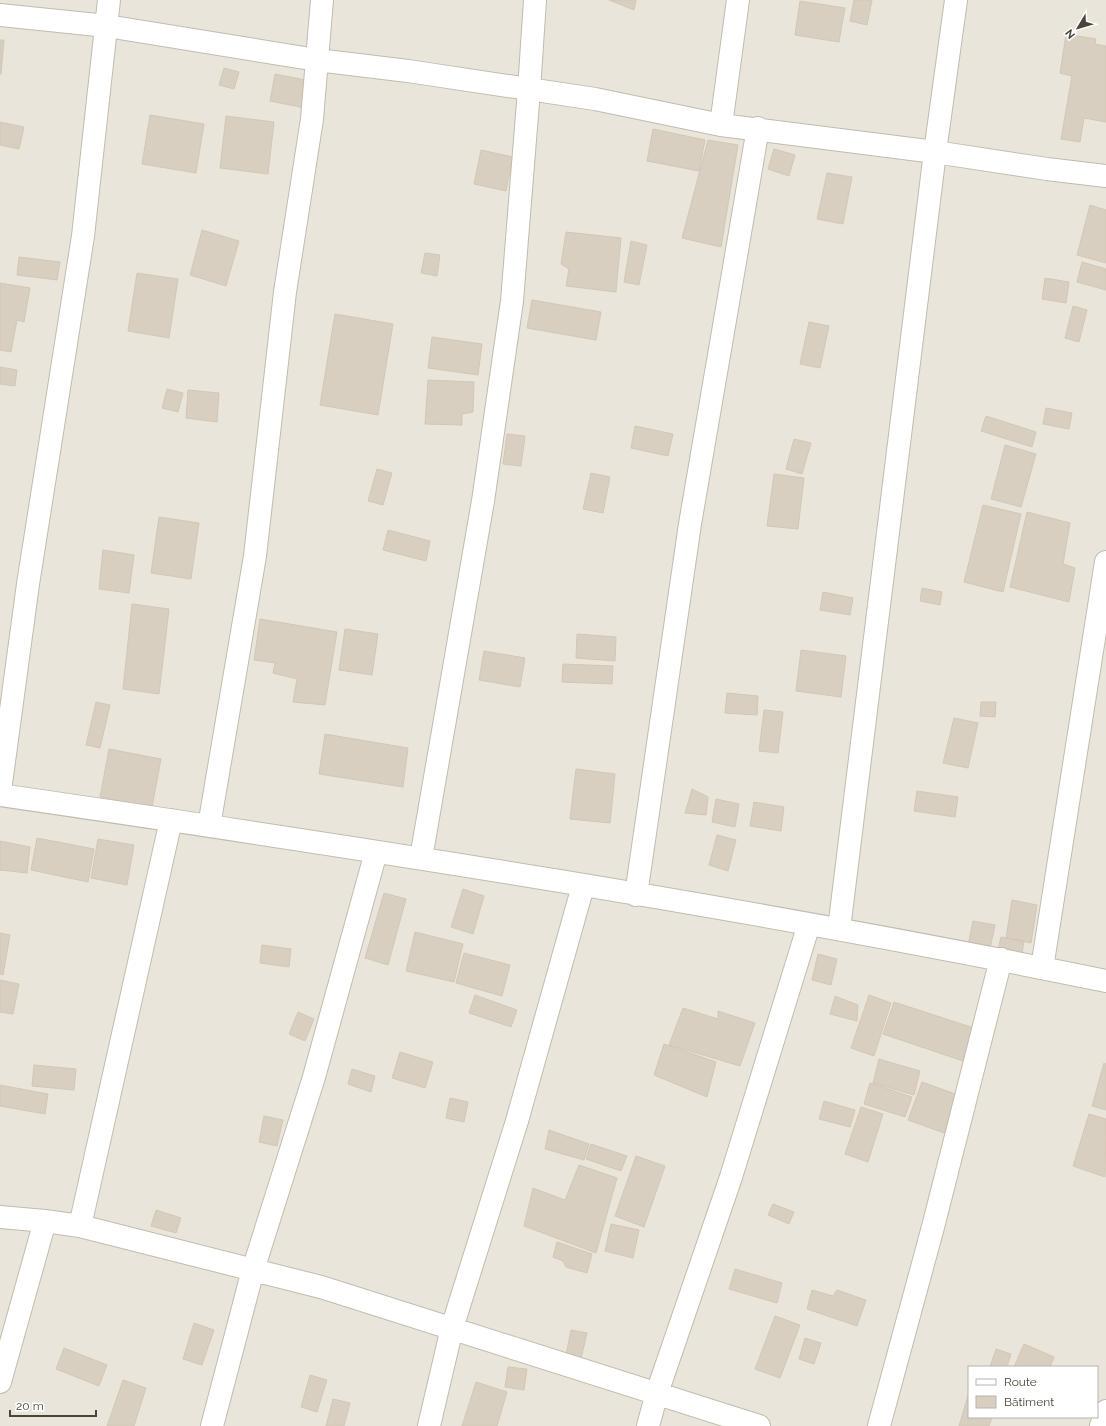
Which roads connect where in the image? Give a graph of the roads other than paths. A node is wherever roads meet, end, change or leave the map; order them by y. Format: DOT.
graph roads {
  1 [pos="109,0"];
  2 [pos="322,0"];
  3 [pos="534,0"];
  4 [pos="738,0"];
  5 [pos="956,0"];
  6 [pos="0,15"];
  7 [pos="107,26"];
  8 [pos="317,60"];
  9 [pos="529,90"];
  10 [pos="721,125"];
  11 [pos="758,128"];
  12 [pos="935,152"];
  13 [pos="1106,176"];
  14 [pos="1106,562"];
  15 [pos="0,791"];
  16 [pos="0,795"];
  17 [pos="171,820"];
  18 [pos="209,826"];
  19 [pos="376,852"];
  20 [pos="420,858"];
  21 [pos="584,886"];
  22 [pos="636,895"];
  23 [pos="809,924"];
  24 [pos="839,929"];
  25 [pos="1001,959"];
  26 [pos="1042,968"];
  27 [pos="1106,980"];
  28 [pos="0,1217"];
  29 [pos="45,1221"];
  30 [pos="80,1226"];
  31 [pos="253,1270"];
  32 [pos="452,1328"];
  33 [pos="0,1382"];
  34 [pos="657,1393"];
  35 [pos="1106,1411"];
  36 [pos="212,1426"];
  37 [pos="429,1426"];
  38 [pos="648,1426"];
  39 [pos="759,1426"];
  40 [pos="879,1426"];
  41 [pos="1101,1426"];
  1 -- 7 [label="street"];
  2 -- 8 [label="street"];
  3 -- 9 [label="street"];
  4 -- 10 [label="street"];
  5 -- 12 [label="street"];
  6 -- 7 [label="street"];
  7 -- 8 [label="street"];
  7 -- 15 [label="street"];
  8 -- 9 [label="street"];
  8 -- 18 [label="street"];
  9 -- 10 [label="street"];
  9 -- 20 [label="street"];
  10 -- 11 [label="street"];
  11 -- 12 [label="street"];
  11 -- 22 [label="street"];
  12 -- 13 [label="street"];
  12 -- 24 [label="street"];
  14 -- 26 [label="street"];
  16 -- 17 [label="street"];
  17 -- 18 [label="street"];
  17 -- 30 [label="street"];
  18 -- 19 [label="street"];
  19 -- 20 [label="street"];
  19 -- 31 [label="street"];
  20 -- 21 [label="street"];
  21 -- 22 [label="street"];
  21 -- 32 [label="street"];
  22 -- 23 [label="street"];
  23 -- 24 [label="street"];
  23 -- 34 [label="street"];
  24 -- 25 [label="street"];
  25 -- 26 [label="street"];
  25 -- 40 [label="street"];
  26 -- 27 [label="street"];
  28 -- 29 [label="street"];
  29 -- 30 [label="street"];
  29 -- 33 [label="street"];
  30 -- 31 [label="street"];
  31 -- 32 [label="street"];
  31 -- 36 [label="street"];
  32 -- 34 [label="street"];
  32 -- 37 [label="street"];
  34 -- 38 [label="street"];
  34 -- 39 [label="street"];
  35 -- 41 [label="street"];
}
